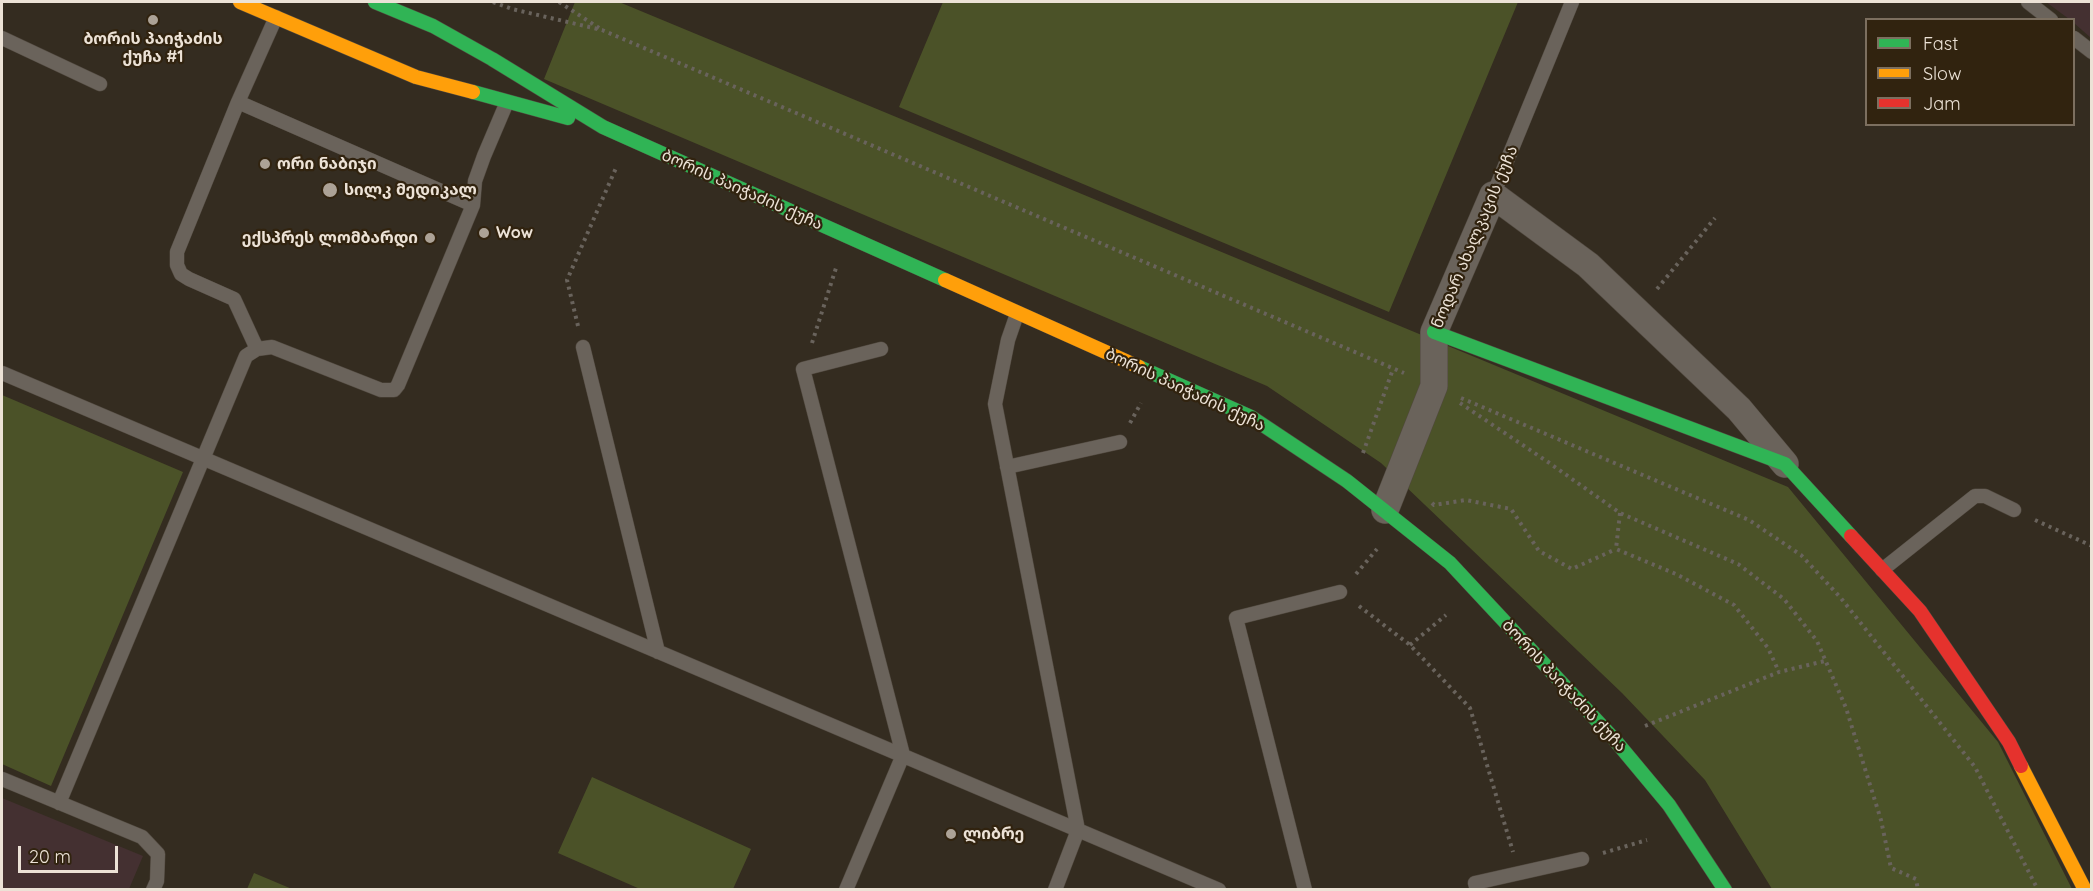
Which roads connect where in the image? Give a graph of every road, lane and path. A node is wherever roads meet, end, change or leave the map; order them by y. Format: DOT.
graph roads {
  1 [pos="240,2"];
  2 [pos="282,2"];
  3 [pos="375,2"];
  4 [pos="493,2"];
  5 [pos="559,2"];
  6 [pos="1572,2"];
  7 [pos="2028,2"];
  8 [pos="276,17"];
  9 [pos="2048,18"];
  10 [pos="602,30"];
  11 [pos="2,39"];
  12 [pos="2075,40"];
  13 [pos="2091,52"];
  14 [pos="475,82"];
  15 [pos="100,84"];
  16 [pos="453,87"];
  17 [pos="238,102"];
  18 [pos="507,102"];
  19 [pos="603,127"];
  20 [pos="617,166"];
  21 [pos="1493,195"];
  22 [pos="473,205"];
  23 [pos="1715,218"];
  24 [pos="837,264"];
  25 [pos="1638,312"];
  26 [pos="1017,314"];
  27 [pos="1434,332"];
  28 [pos="582,347"];
  29 [pos="257,349"];
  30 [pos="881,349"];
  31 [pos="803,369"];
  32 [pos="1393,369"];
  33 [pos="2,373"];
  34 [pos="1434,386"];
  35 [pos="1120,442"];
  36 [pos="204,459"];
  37 [pos="1785,464"];
  38 [pos="1007,467"];
  39 [pos="1399,476"];
  40 [pos="1384,510"];
  41 [pos="2014,510"];
  42 [pos="1620,513"];
  43 [pos="2091,546"];
  44 [pos="1377,549"];
  45 [pos="1616,549"];
  46 [pos="1882,570"];
  47 [pos="1340,592"];
  48 [pos="1446,615"];
  49 [pos="1410,645"];
  50 [pos="658,652"];
  51 [pos="1825,661"];
  52 [pos="1779,672"];
  53 [pos="1614,739"];
  54 [pos="903,756"];
  55 [pos="2,779"];
  56 [pos="59,803"];
  57 [pos="1078,830"];
  58 [pos="1647,840"];
  59 [pos="1582,859"];
  60 [pos="1520,873"];
  61 [pos="153,890"];
  62 [pos="846,890"];
  63 [pos="1055,890"];
  64 [pos="1219,890"];
  65 [pos="1305,890"];
  66 [pos="1476,890"];
  67 [pos="1725,890"];
  68 [pos="1918,890"];
  69 [pos="2038,890"];
  70 [pos="2085,890"];
  1 -- 8 [label="street, ბორის პაიჭაძის ქუჩა"];
  2 -- 8 [label="street"];
  3 -- 19 [label="street, ბორის პაიჭაძის ქუჩა"];
  4 -- 10 [label="path"];
  5 -- 10 [label="path"];
  6 -- 21 [label="lane, ნოდარ ახალკაცის ქუჩა"];
  7 -- 9 [label="lane"];
  8 -- 16 [label="street, ბორის პაიჭაძის ქუჩა"];
  8 -- 17 [label="lane"];
  10 -- 32 [label="path"];
  11 -- 15 [label="lane"];
  12 -- 13 [label="lane"];
  14 -- 16 [label="street"];
  16 -- 18 [label="street, ბორის პაიჭაძის ქუჩა"];
  17 -- 22 [label="lane"];
  17 -- 29 [label="lane"];
  18 -- 19 [label="street, ბორის პაიჭაძის ქუჩა"];
  18 -- 22 [label="lane"];
  19 -- 26 [label="street, ბორის პაიჭაძის ქუჩა"];
  20 -- 28 [label="path"];
  21 -- 25 [label="street"];
  21 -- 27 [label="street, ნოდარ ახალკაცის ქუჩა"];
  22 -- 29 [label="lane"];
  23 -- 25 [label="path"];
  24 -- 31 [label="path"];
  25 -- 37 [label="street"];
  26 -- 38 [label="lane"];
  26 -- 40 [label="street, ბორის პაიჭაძის ქუჩა"];
  27 -- 34 [label="street, ნოდარ ახალკაცის ქუჩა"];
  27 -- 37 [label="street"];
  28 -- 50 [label="lane"];
  29 -- 36 [label="lane"];
  30 -- 31 [label="lane"];
  31 -- 54 [label="lane"];
  32 -- 34 [label="path"];
  32 -- 39 [label="path"];
  33 -- 36 [label="lane"];
  34 -- 39 [label="street, ნოდარ ახალკაცის ქუჩა"];
  34 -- 42 [label="path"];
  34 -- 69 [label="path"];
  35 -- 38 [label="lane"];
  36 -- 50 [label="lane"];
  36 -- 56 [label="lane"];
  37 -- 46 [label="street"];
  38 -- 57 [label="lane"];
  39 -- 40 [label="street, ნოდარ ახალკაცის ქუჩა"];
  39 -- 45 [label="path"];
  40 -- 53 [label="street, ბორის პაიჭაძის ქუჩა"];
  41 -- 43 [label="path"];
  41 -- 46 [label="lane"];
  42 -- 45 [label="path"];
  42 -- 51 [label="path"];
  44 -- 47 [label="path"];
  45 -- 52 [label="path"];
  46 -- 70 [label="street"];
  47 -- 49 [label="path"];
  47 -- 65 [label="lane"];
  48 -- 49 [label="path"];
  49 -- 60 [label="path"];
  50 -- 54 [label="lane"];
  51 -- 52 [label="path"];
  51 -- 68 [label="path"];
  52 -- 53 [label="path"];
  53 -- 67 [label="street, ბორის პაიჭაძის ქუჩა"];
  54 -- 57 [label="lane"];
  54 -- 62 [label="lane"];
  55 -- 56 [label="lane"];
  56 -- 61 [label="lane"];
  57 -- 63 [label="lane"];
  57 -- 64 [label="lane"];
  58 -- 59 [label="path"];
  59 -- 60 [label="lane"];
  60 -- 66 [label="lane"];
}
